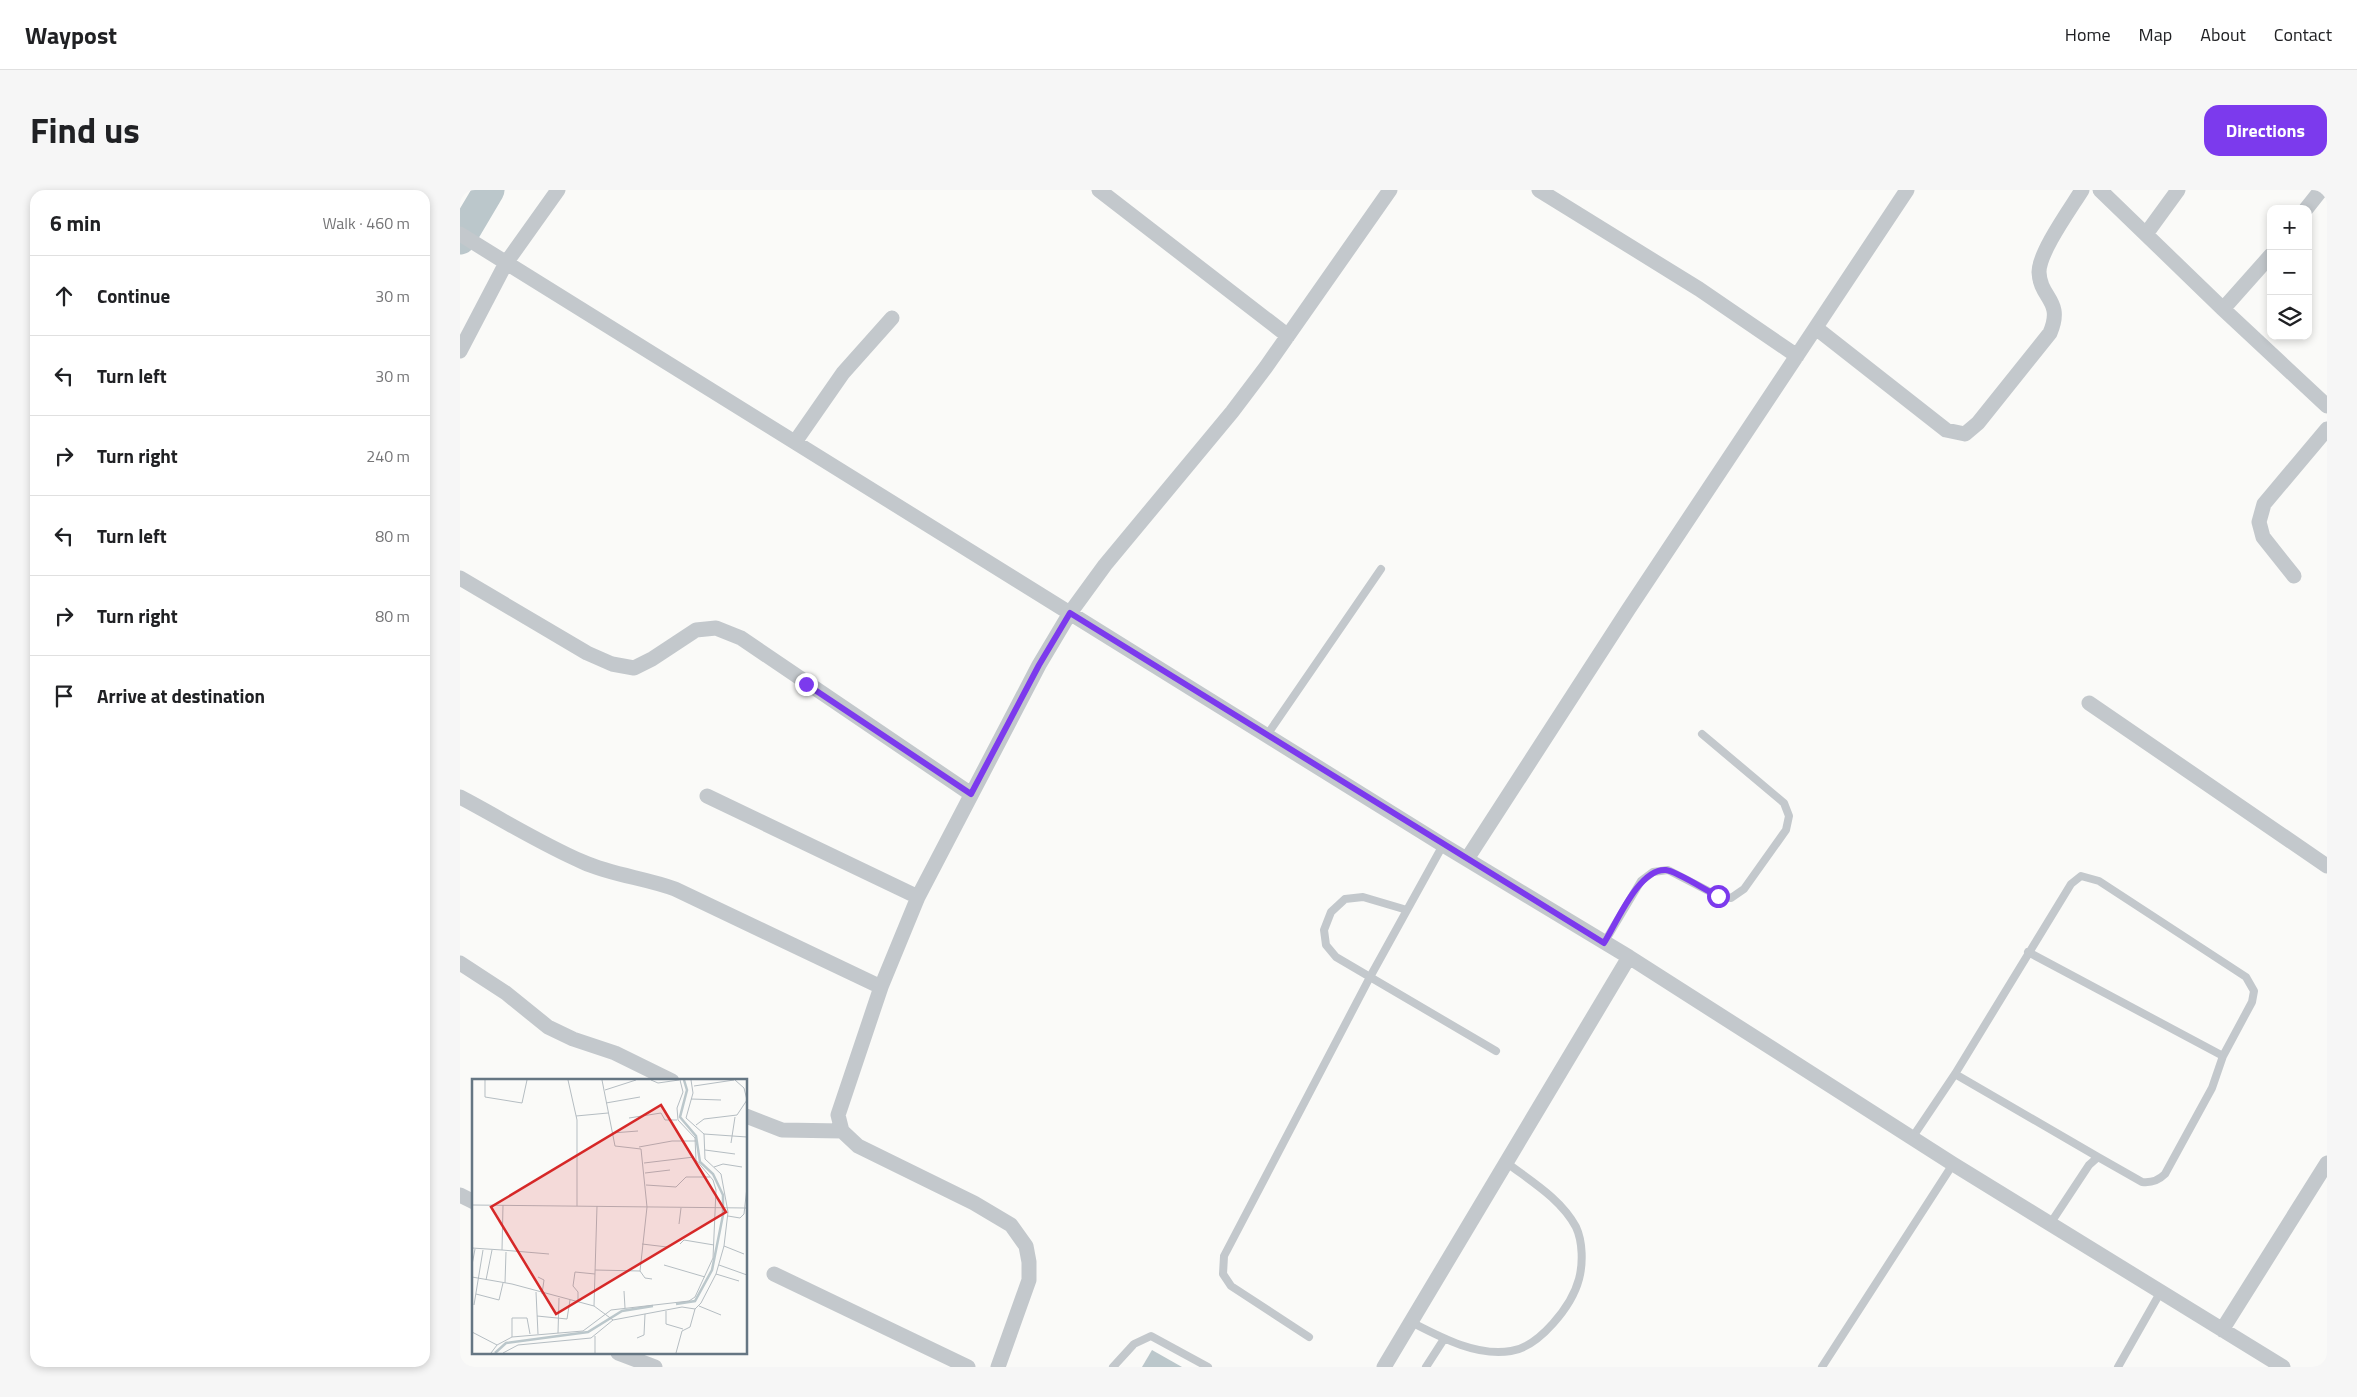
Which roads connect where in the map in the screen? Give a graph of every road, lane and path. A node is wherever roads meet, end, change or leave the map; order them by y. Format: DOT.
graph roads {
  1 [pos="558,190"];
  2 [pos="1099,190"];
  3 [pos="1390,190"];
  4 [pos="1539,190"];
  5 [pos="1907,190"];
  6 [pos="2082,190"];
  7 [pos="2100,190"];
  8 [pos="2178,190"];
  9 [pos="2321,190"];
  10 [pos="2309,205"];
  11 [pos="2146,234"];
  12 [pos="466,238"];
  13 [pos="2267,260"];
  14 [pos="506,263"];
  15 [pos="2223,309"];
  16 [pos="892,318"];
  17 [pos="1816,328"];
  18 [pos="1288,336"];
  19 [pos="460,351"];
  20 [pos="1797,356"];
  21 [pos="2327,406"];
  22 [pos="2327,429"];
  23 [pos="795,442"];
  24 [pos="1380,569"];
  25 [pos="2294,576"];
  26 [pos="460,578"];
  27 [pos="1070,613"];
  28 [pos="2089,703"];
  29 [pos="1702,734"];
  30 [pos="1266,735"];
  31 [pos="971,794"];
  32 [pos="707,796"];
  33 [pos="460,797"];
  34 [pos="1443,845"];
  35 [pos="1467,859"];
  36 [pos="2327,866"];
  37 [pos="918,897"];
  38 [pos="1406,910"];
  39 [pos="1604,943"];
  40 [pos="2028,952"];
  41 [pos="1628,957"];
  42 [pos="460,963"];
  43 [pos="1370,977"];
  44 [pos="881,987"];
  45 [pos="1496,1051"];
  46 [pos="2223,1056"];
  47 [pos="1955,1074"];
  48 [pos="668,1079"];
  49 [pos="748,1117"];
  50 [pos="842,1131"];
  51 [pos="1912,1138"];
  52 [pos="2098,1157"];
  53 [pos="1507,1163"];
  54 [pos="2327,1163"];
  55 [pos="1954,1164"];
  56 [pos="460,1196"];
  57 [pos="472,1201"];
  58 [pos="2050,1224"];
  59 [pos="774,1274"];
  60 [pos="2160,1293"];
  61 [pos="1411,1322"];
  62 [pos="2222,1330"];
  63 [pos="1309,1337"];
  64 [pos="1444,1339"];
  65 [pos="621,1354"];
  66 [pos="655,1367"];
  67 [pos="968,1367"];
  68 [pos="998,1367"];
  69 [pos="1113,1367"];
  70 [pos="1208,1367"];
  71 [pos="1384,1367"];
  72 [pos="1426,1367"];
  73 [pos="1822,1367"];
  74 [pos="2118,1367"];
  75 [pos="2283,1367"];
  1 -- 14 [label="street"];
  2 -- 18 [label="street"];
  3 -- 18 [label="street"];
  4 -- 20 [label="street"];
  5 -- 17 [label="street"];
  6 -- 17 [label="street"];
  7 -- 11 [label="street"];
  8 -- 11 [label="street"];
  9 -- 10 [label="street"];
  11 -- 15 [label="street"];
  12 -- 14 [label="street"];
  13 -- 15 [label="street"];
  14 -- 19 [label="street"];
  14 -- 23 [label="street"];
  15 -- 21 [label="street"];
  16 -- 23 [label="street"];
  17 -- 20 [label="street"];
  18 -- 27 [label="street"];
  20 -- 35 [label="street"];
  22 -- 25 [label="street"];
  23 -- 27 [label="street"];
  24 -- 30 [label="lane"];
  26 -- 31 [label="street"];
  27 -- 30 [label="street"];
  27 -- 31 [label="street"];
  28 -- 36 [label="street"];
  29 -- 39 [label="lane"];
  30 -- 34 [label="street"];
  31 -- 37 [label="street"];
  32 -- 37 [label="street"];
  33 -- 44 [label="street"];
  34 -- 35 [label="street"];
  34 -- 38 [label="lane"];
  35 -- 39 [label="street"];
  37 -- 44 [label="street"];
  38 -- 43 [label="lane"];
  38 -- 43 [label="lane"];
  39 -- 41 [label="street"];
  40 -- 46 [label="lane"];
  40 -- 46 [label="lane"];
  40 -- 47 [label="lane"];
  41 -- 51 [label="street"];
  41 -- 53 [label="street"];
  42 -- 48 [label="street"];
  43 -- 45 [label="lane"];
  43 -- 63 [label="lane"];
  44 -- 50 [label="street"];
  46 -- 52 [label="lane"];
  47 -- 51 [label="lane"];
  47 -- 52 [label="lane"];
  49 -- 50 [label="street"];
  50 -- 68 [label="street"];
  51 -- 55 [label="street"];
  52 -- 58 [label="lane"];
  53 -- 61 [label="street"];
  53 -- 64 [label="lane"];
  54 -- 62 [label="street"];
  55 -- 58 [label="street"];
  55 -- 73 [label="lane"];
  56 -- 57 [label="street"];
  58 -- 60 [label="street"];
  59 -- 67 [label="street"];
  60 -- 62 [label="street"];
  60 -- 74 [label="lane"];
  61 -- 64 [label="lane"];
  61 -- 71 [label="street"];
  62 -- 75 [label="street"];
  64 -- 72 [label="lane"];
  65 -- 66 [label="street"];
  69 -- 70 [label="lane"];
}
